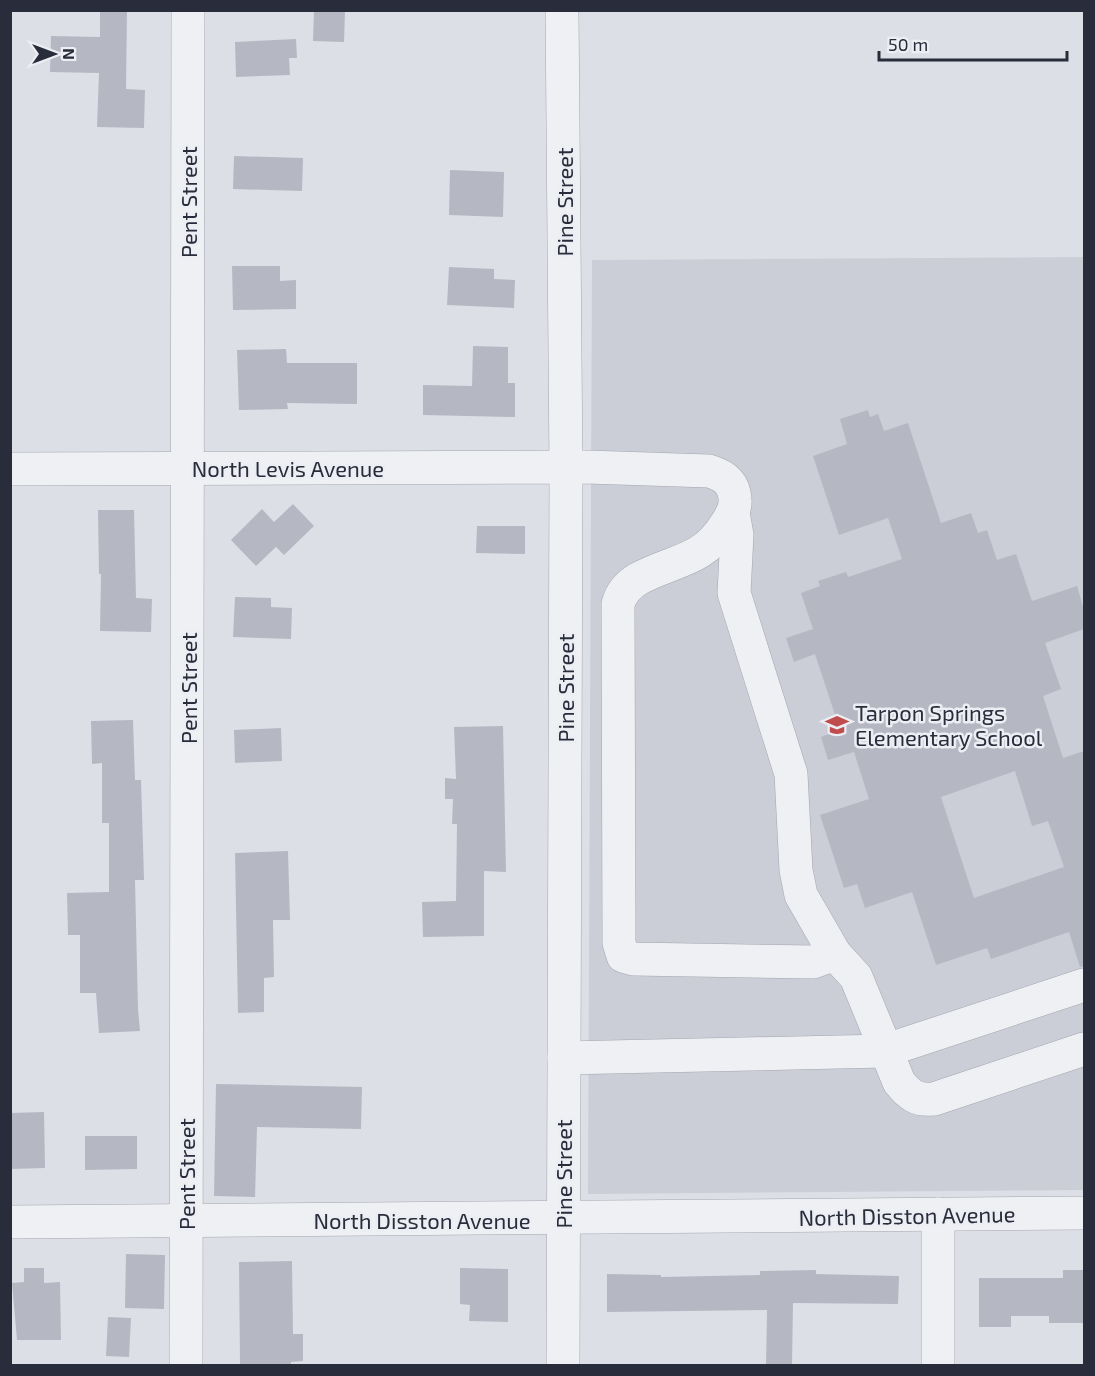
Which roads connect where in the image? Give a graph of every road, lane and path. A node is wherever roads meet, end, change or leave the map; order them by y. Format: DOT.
graph roads {
  1 [pos="188,10"];
  2 [pos="562,10"];
  3 [pos="188,468"];
  4 [pos="566,468"];
  5 [pos="10,469"];
  6 [pos="733,513"];
  7 [pos="835,954"];
  8 [pos="1084,985"];
  9 [pos="1084,1049"];
  10 [pos="884,1051"];
  11 [pos="564,1058"];
  12 [pos="938,1214"];
  13 [pos="1084,1214"];
  14 [pos="186,1220"];
  15 [pos="563,1220"];
  16 [pos="10,1222"];
  17 [pos="186,1365"];
  18 [pos="563,1365"];
  19 [pos="938,1365"];
  1 -- 3 [label="street, Pent Street"];
  2 -- 4 [label="street, Pine Street"];
  3 -- 4 [label="street, North Levis Avenue"];
  3 -- 5 [label="street, North Levis Avenue"];
  3 -- 14 [label="street, Pent Street"];
  4 -- 6 [label="street, North Levis Avenue"];
  4 -- 11 [label="street, Pine Street"];
  6 -- 7 [label="street, North Levis Avenue"];
  6 -- 7 [label="street"];
  7 -- 10 [label="street, North Levis Avenue"];
  8 -- 10 [label="street"];
  9 -- 10 [label="street, North Levis Avenue"];
  10 -- 11 [label="street"];
  11 -- 15 [label="street, Pine Street"];
  12 -- 13 [label="street, North Disston Avenue"];
  12 -- 15 [label="street, North Disston Avenue"];
  12 -- 19 [label="street"];
  14 -- 15 [label="street, North Disston Avenue"];
  14 -- 16 [label="street, North Disston Avenue"];
  14 -- 17 [label="street, Pent Street"];
  15 -- 18 [label="street, Pine Street"];
}
